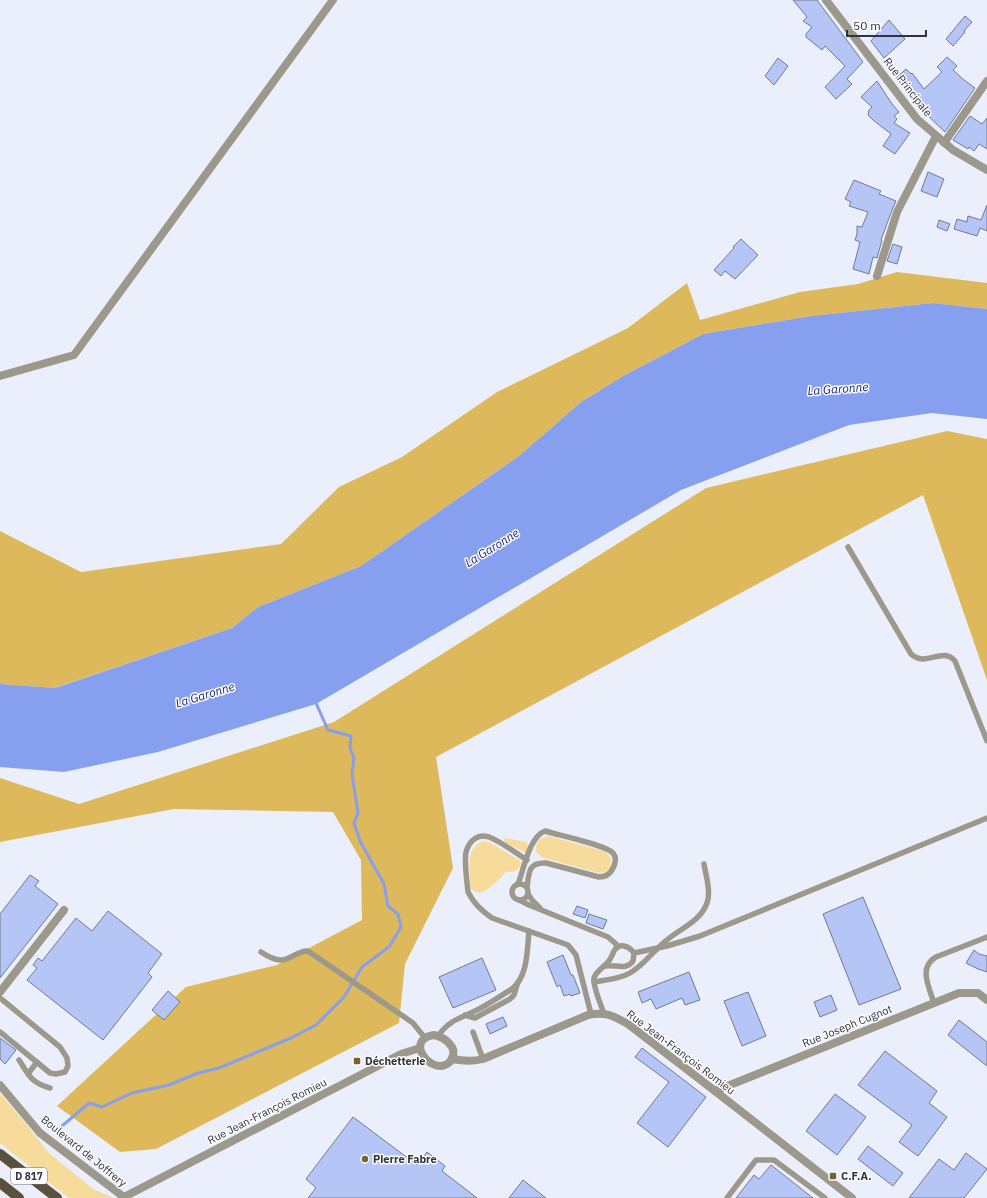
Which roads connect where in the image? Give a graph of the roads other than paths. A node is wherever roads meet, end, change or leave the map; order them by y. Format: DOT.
graph roads {
  1 [pos="333,0"];
  2 [pos="826,0"];
  3 [pos="987,82"];
  4 [pos="936,136"];
  5 [pos="944,144"];
  6 [pos="987,170"];
  7 [pos="877,276"];
  8 [pos="0,376"];
  9 [pos="848,547"];
  10 [pos="987,741"];
  11 [pos="987,818"];
  12 [pos="527,860"];
  13 [pos="704,864"];
  14 [pos="518,884"];
  15 [pos="527,887"];
  16 [pos="528,894"];
  17 [pos="519,900"];
  18 [pos="541,909"];
  19 [pos="64,910"];
  20 [pos="529,931"];
  21 [pos="987,937"];
  22 [pos="618,947"];
  23 [pos="658,948"];
  24 [pos="261,952"];
  25 [pos="634,953"];
  26 [pos="605,966"];
  27 [pos="594,982"];
  28 [pos="0,992"];
  29 [pos="0,998"];
  30 [pos="987,1000"];
  31 [pos="934,1003"];
  32 [pos="591,1014"];
  33 [pos="604,1014"];
  34 [pos="0,1032"];
  35 [pos="473,1032"];
  36 [pos="438,1036"];
  37 [pos="425,1038"];
  38 [pos="420,1048"];
  39 [pos="483,1059"];
  40 [pos="19,1060"];
  41 [pos="452,1060"];
  42 [pos="37,1062"];
  43 [pos="28,1074"];
  44 [pos="0,1084"];
  45 [pos="50,1088"];
  46 [pos="715,1091"];
  47 [pos="0,1154"];
  48 [pos="0,1183"];
  49 [pos="19,1198"];
  50 [pos="57,1198"];
  51 [pos="125,1198"];
  52 [pos="727,1198"];
  53 [pos="825,1198"];
  54 [pos="852,1198"];
  1 -- 8 [label="street"];
  2 -- 4 [label="street, Rue Principale"];
  3 -- 5 [label="street"];
  4 -- 5 [label="street, Rue Principale"];
  4 -- 7 [label="street"];
  5 -- 6 [label="street, Rue Principale"];
  9 -- 10 [label="lane"];
  11 -- 23 [label="lane"];
  12 -- 14 [label="lane"];
  12 -- 15 [label="lane"];
  12 -- 20 [label="lane"];
  13 -- 23 [label="lane"];
  14 -- 15 [label="lane"];
  14 -- 17 [label="lane"];
  15 -- 16 [label="lane"];
  16 -- 17 [label="lane"];
  16 -- 18 [label="lane"];
  17 -- 18 [label="lane"];
  18 -- 22 [label="lane"];
  19 -- 28 [label="street"];
  20 -- 32 [label="lane"];
  20 -- 36 [label="lane"];
  21 -- 31 [label="lane"];
  22 -- 25 [label="lane"];
  22 -- 26 [label="lane"];
  23 -- 25 [label="lane"];
  23 -- 27 [label="lane"];
  24 -- 37 [label="lane"];
  25 -- 26 [label="lane"];
  26 -- 27 [label="lane"];
  27 -- 33 [label="lane"];
  29 -- 42 [label="lane"];
  30 -- 31 [label="street, Rue Joseph Cugnot"];
  31 -- 46 [label="street, Rue Joseph Cugnot"];
  32 -- 33 [label="street, Rue Jean-François Romieu"];
  32 -- 39 [label="street, Rue Jean-François Romieu"];
  33 -- 46 [label="street, Rue Jean-François Romieu"];
  34 -- 42 [label="lane"];
  35 -- 39 [label="lane"];
  36 -- 37 [label="street"];
  36 -- 41 [label="street"];
  37 -- 38 [label="street"];
  38 -- 41 [label="street, Rue Jean-François Romieu"];
  38 -- 51 [label="street, Rue Jean-François Romieu"];
  39 -- 41 [label="street, Rue Jean-François Romieu"];
  40 -- 43 [label="lane"];
  42 -- 43 [label="lane"];
  43 -- 45 [label="lane"];
  44 -- 51 [label="street, Boulevard de Joffrery"];
  46 -- 54 [label="street, Rue Jean-François Romieu"];
  47 -- 50 [label="main road, D 817"];
  48 -- 49 [label="main road, D 817"];
  52 -- 53 [label="lane"];
}
